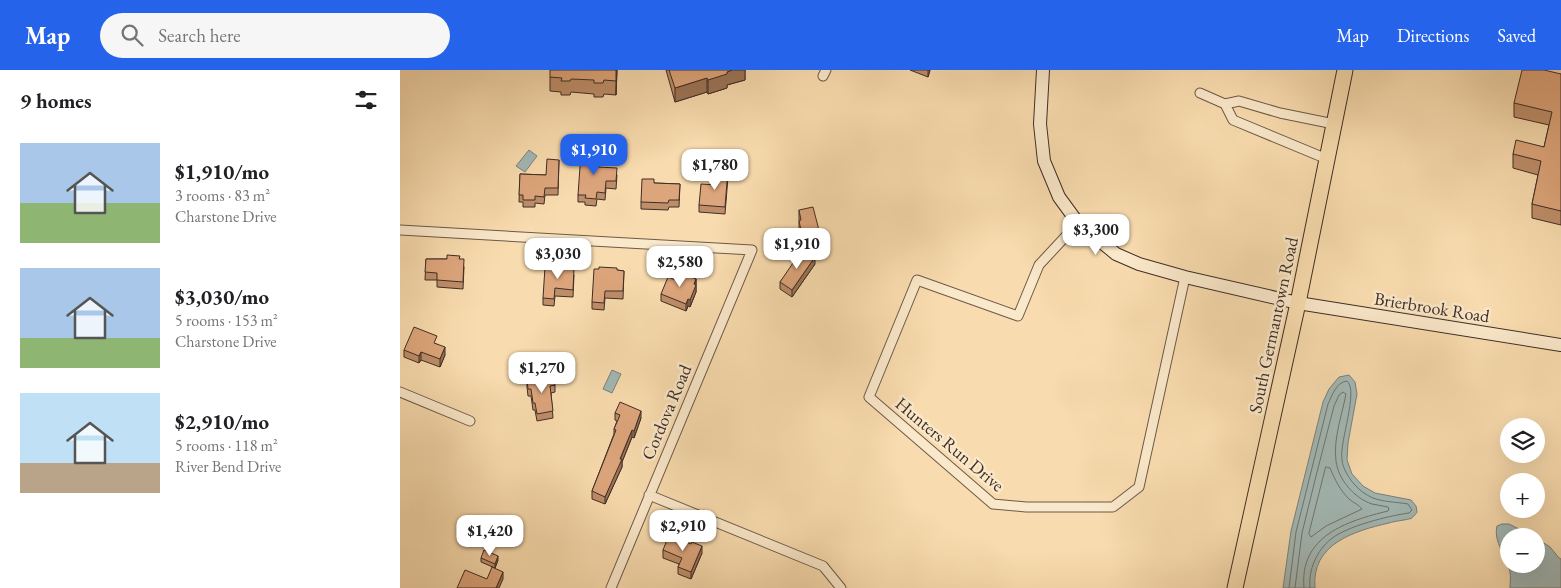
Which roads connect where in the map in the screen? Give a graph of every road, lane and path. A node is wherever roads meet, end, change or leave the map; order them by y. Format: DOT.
graph roads {
  1 [pos="1043,70"];
  2 [pos="1345,70"];
  3 [pos="1200,93"];
  4 [pos="1225,104"];
  5 [pos="1334,124"];
  6 [pos="1327,159"];
  7 [pos="1078,223"];
  8 [pos="400,230"];
  9 [pos="1184,277"];
  10 [pos="1298,303"];
  11 [pos="1561,345"];
  12 [pos="400,392"];
  13 [pos="470,421"];
  14 [pos="649,495"];
  15 [pos="611,588"];
  16 [pos="841,588"];
  17 [pos="1235,588"];
  1 -- 7 [label="street, Brierbrook Road"];
  2 -- 5 [label="main road, South Germantown Road"];
  3 -- 4 [label="street"];
  4 -- 5 [label="street"];
  4 -- 6 [label="street"];
  5 -- 6 [label="main road, South Germantown Road"];
  6 -- 10 [label="main road, South Germantown Road"];
  7 -- 9 [label="street, Brierbrook Road"];
  7 -- 9 [label="street, Hunters Run Drive"];
  8 -- 14 [label="street, Cordova Road"];
  9 -- 10 [label="street, Brierbrook Road"];
  10 -- 11 [label="street, Brierbrook Road"];
  10 -- 17 [label="main road, South Germantown Road"];
  12 -- 13 [label="street"];
  14 -- 15 [label="street, Cordova Road"];
  14 -- 16 [label="street"];
}
